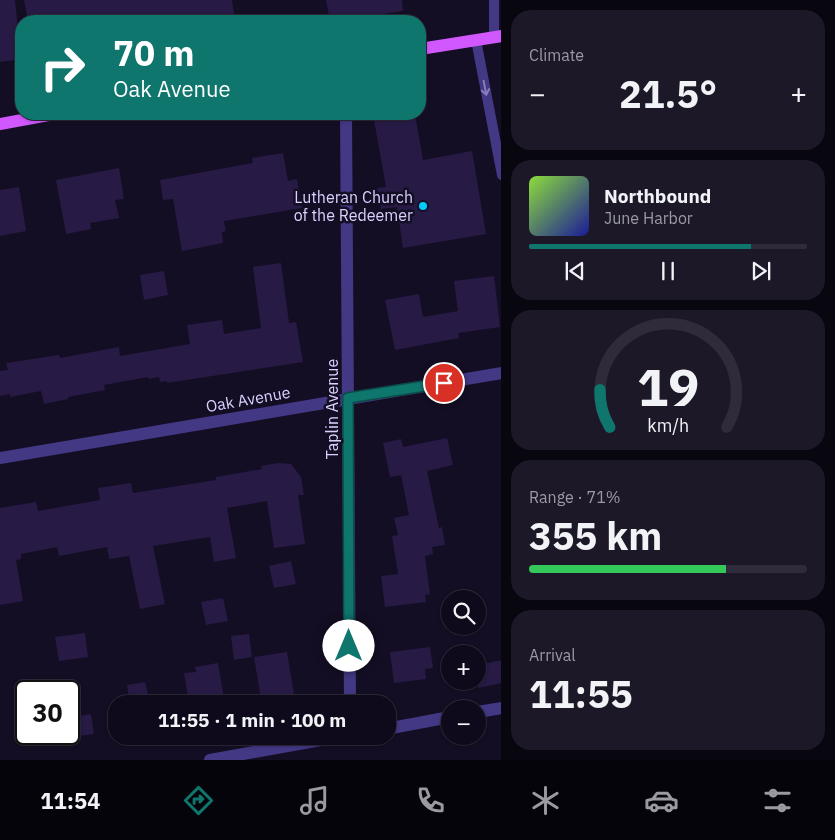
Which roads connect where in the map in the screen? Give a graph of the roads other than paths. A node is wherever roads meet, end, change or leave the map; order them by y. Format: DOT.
graph roads {
  1 [pos="494,0"];
  2 [pos="498,36"];
  3 [pos="476,40"];
  4 [pos="426,48"];
  5 [pos="22,120"];
  6 [pos="346,120"];
  7 [pos="0,124"];
  8 [pos="501,175"];
  9 [pos="501,373"];
  10 [pos="348,398"];
  11 [pos="0,458"];
  12 [pos="350,695"];
  13 [pos="501,708"];
  14 [pos="486,711"];
  15 [pos="441,719"];
  16 [pos="396,726"];
  17 [pos="293,745"];
  18 [pos="210,760"];
  1 -- 2 [label="lane"];
  2 -- 3 [label="main road"];
  3 -- 4 [label="main road"];
  3 -- 8 [label="lane, one-way"];
  5 -- 7 [label="main road"];
  6 -- 10 [label="street, Taplin Avenue"];
  9 -- 10 [label="street, Oak Avenue"];
  10 -- 11 [label="street, Oak Avenue"];
  10 -- 12 [label="street, Taplin Avenue"];
  13 -- 14 [label="street"];
  15 -- 16 [label="street"];
  17 -- 18 [label="street"];
}
